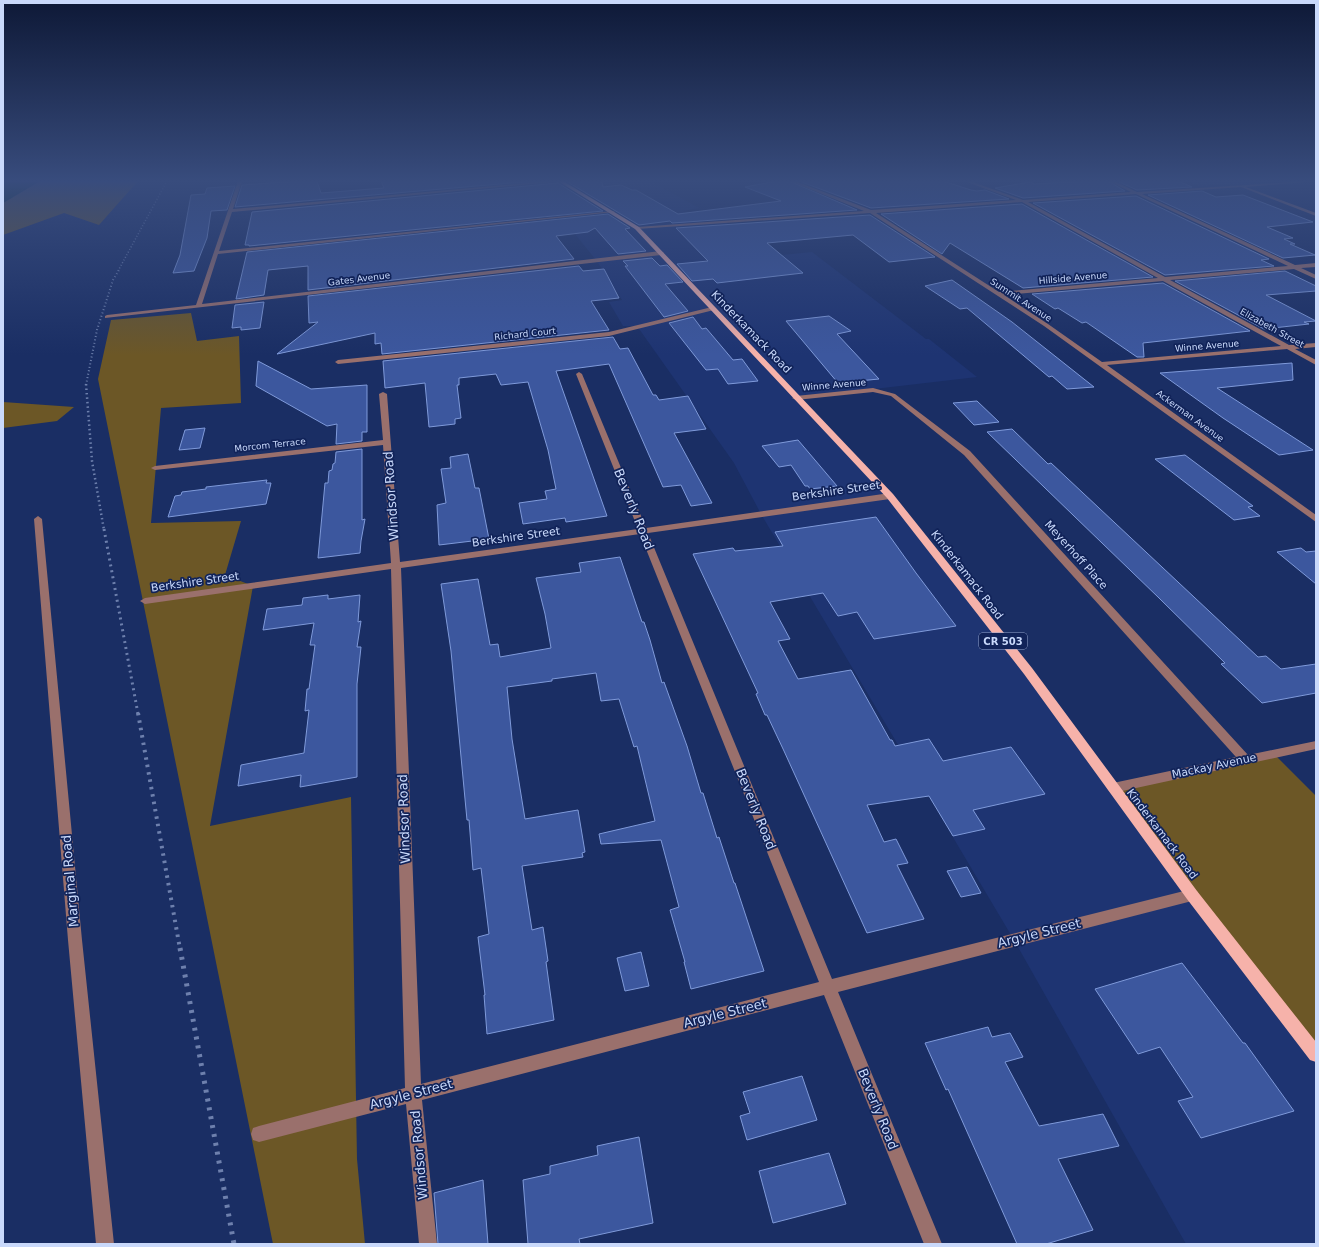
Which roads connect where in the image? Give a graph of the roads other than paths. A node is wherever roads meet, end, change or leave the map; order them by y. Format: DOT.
graph roads {
  1 [pos="220,239"];
  2 [pos="349,239"];
  3 [pos="648,239"];
  4 [pos="914,239"];
  5 [pos="1093,239"];
  6 [pos="1233,239"];
  7 [pos="215,253"];
  8 [pos="661,253"];
  9 [pos="1316,265"];
  10 [pos="1292,267"];
  11 [pos="1316,277"];
  12 [pos="1164,279"];
  13 [pos="999,294"];
  14 [pos="198,307"];
  15 [pos="712,309"];
  16 [pos="107,317"];
  17 [pos="1052,330"];
  18 [pos="1316,345"];
  19 [pos="1289,348"];
  20 [pos="338,362"];
  21 [pos="1316,363"];
  22 [pos="1100,364"];
  23 [pos="580,374"];
  24 [pos="873,390"];
  25 [pos="383,394"];
  26 [pos="796,398"];
  27 [pos="387,442"];
  28 [pos="155,468"];
  29 [pos="890,496"];
  30 [pos="38,519"];
  31 [pos="1316,519"];
  32 [pos="643,531"];
  33 [pos="396,566"];
  34 [pos="145,601"];
  35 [pos="1316,745"];
  36 [pos="1245,759"];
  37 [pos="1113,788"];
  38 [pos="1192,895"];
  39 [pos="828,987"];
  40 [pos="1316,1054"];
  41 [pos="413,1094"];
  42 [pos="259,1134"];
  43 [pos="105,1244"];
  44 [pos="428,1244"];
  45 [pos="932,1244"];
  1 -- 7 [label="street"];
  2 -- 7 [label="street"];
  3 -- 8 [label="main road, Kinderkamack Road / CR 503"];
  4 -- 13 [label="street, Summit Avenue"];
  5 -- 12 [label="street, Elizabeth Street"];
  6 -- 10 [label="street"];
  7 -- 14 [label="street"];
  8 -- 14 [label="street, Gates Avenue"];
  8 -- 15 [label="main road, Kinderkamack Road / CR 503"];
  9 -- 10 [label="street, Hillside Avenue"];
  10 -- 11 [label="street"];
  10 -- 12 [label="street, Hillside Avenue"];
  12 -- 13 [label="street, Hillside Avenue"];
  12 -- 19 [label="street, Elizabeth Street"];
  13 -- 17 [label="street, Summit Avenue"];
  14 -- 16 [label="street, Gates Avenue"];
  15 -- 20 [label="street, Richard Court"];
  15 -- 26 [label="main road, Kinderkamack Road / CR 503"];
  17 -- 22 [label="street, Ackerman Avenue"];
  18 -- 19 [label="street, Winne Avenue"];
  19 -- 21 [label="street, Elizabeth Street"];
  19 -- 22 [label="street, Winne Avenue"];
  22 -- 31 [label="street, Ackerman Avenue"];
  23 -- 32 [label="street, Beverly Road"];
  24 -- 26 [label="street, Winne Avenue"];
  24 -- 36 [label="street, Meyerhoff Place"];
  25 -- 27 [label="street, Windsor Road"];
  26 -- 29 [label="main road, Kinderkamack Road / CR 503"];
  27 -- 28 [label="street, Morcom Terrace"];
  27 -- 33 [label="street, Windsor Road"];
  29 -- 32 [label="street, Berkshire Street"];
  29 -- 37 [label="main road, Kinderkamack Road / CR 503"];
  30 -- 43 [label="street, Marginal Road"];
  32 -- 33 [label="street, Berkshire Street"];
  32 -- 39 [label="street, Beverly Road"];
  33 -- 34 [label="street, Berkshire Street"];
  33 -- 41 [label="street, Windsor Road"];
  35 -- 36 [label="street, Mackay Avenue"];
  36 -- 37 [label="street, Mackay Avenue"];
  37 -- 38 [label="main road, Kinderkamack Road / CR 503"];
  38 -- 39 [label="street, Argyle Street"];
  38 -- 40 [label="main road, Kinderkamack Road / CR 503"];
  39 -- 41 [label="street, Argyle Street"];
  39 -- 45 [label="street, Beverly Road"];
  41 -- 42 [label="street, Argyle Street"];
  41 -- 44 [label="street, Windsor Road"];
}
